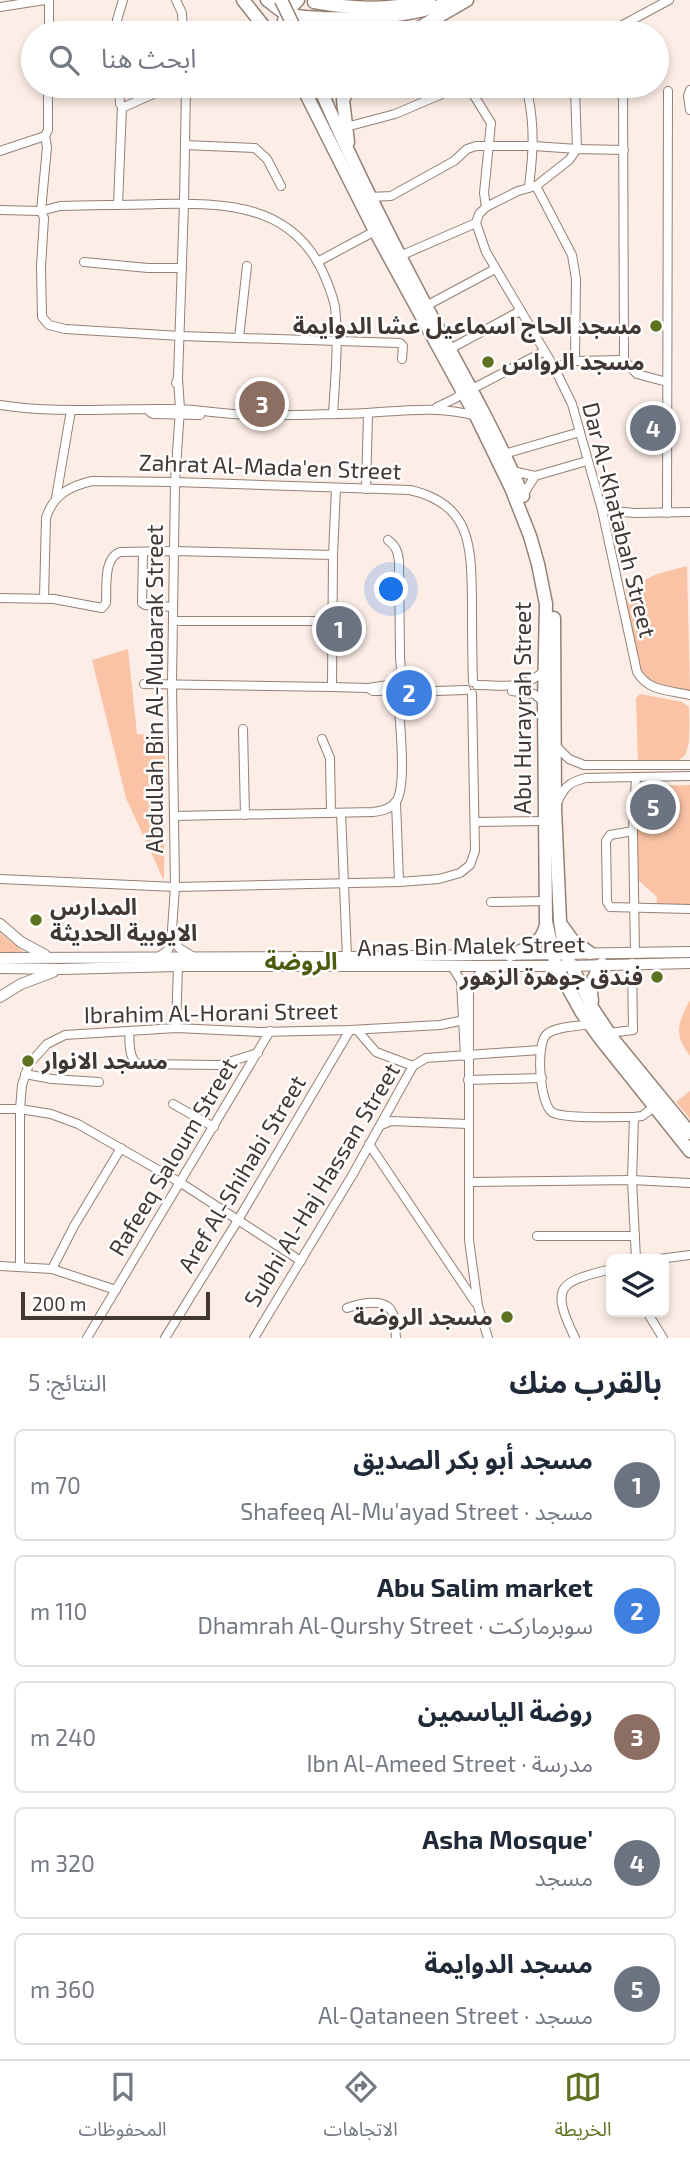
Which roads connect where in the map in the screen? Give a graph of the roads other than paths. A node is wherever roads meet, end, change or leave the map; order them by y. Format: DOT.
graph roads {
  1 [pos="47,0"];
  2 [pos="123,0"];
  3 [pos="176,0"];
  4 [pos="243,0"];
  5 [pos="429,0"];
  6 [pos="458,0"];
  7 [pos="467,0"];
  8 [pos="669,0"];
  9 [pos="305,1"];
  10 [pos="274,2"];
  11 [pos="0,6"];
  12 [pos="287,7"];
  13 [pos="333,18"];
  14 [pos="48,21"];
  15 [pos="117,21"];
  16 [pos="182,21"];
  17 [pos="260,21"];
  18 [pos="287,21"];
  19 [pos="431,21"];
  20 [pos="630,21"];
  21 [pos="690,90"];
  22 [pos="48,98"];
  23 [pos="121,98"];
  24 [pos="145,98"];
  25 [pos="186,98"];
  26 [pos="308,98"];
  27 [pos="324,98"];
  28 [pos="344,98"];
  29 [pos="433,98"];
  30 [pos="475,98"];
  31 [pos="529,98"];
  32 [pos="575,98"];
  33 [pos="623,98"];
  34 [pos="668,98"];
  35 [pos="122,106"];
  36 [pos="690,110"];
  37 [pos="346,127"];
  38 [pos="45,136"];
  39 [pos="185,145"];
  40 [pos="491,146"];
  41 [pos="534,146"];
  42 [pos="577,149"];
  43 [pos="0,150"];
  44 [pos="624,150"];
  45 [pos="351,159"];
  46 [pos="281,186"];
  47 [pos="533,187"];
  48 [pos="369,197"];
  49 [pos="391,197"];
  50 [pos="184,203"];
  51 [pos="118,205"];
  52 [pos="486,207"];
  53 [pos="0,210"];
  54 [pos="41,211"];
  55 [pos="379,216"];
  56 [pos="476,223"];
  57 [pos="374,231"];
  58 [pos="400,256"];
  59 [pos="319,261"];
  60 [pos="84,262"];
  61 [pos="247,267"];
  62 [pos="182,268"];
  63 [pos="495,269"];
  64 [pos="426,306"];
  65 [pos="520,311"];
  66 [pos="435,333"];
  67 [pos="180,336"];
  68 [pos="239,338"];
  69 [pos="336,341"];
  70 [pos="445,347"];
  71 [pos="544,352"];
  72 [pos="402,359"];
  73 [pos="575,360"];
  74 [pos="624,360"];
  75 [pos="554,367"];
  76 [pos="667,382"];
  77 [pos="467,390"];
  78 [pos="0,405"];
  79 [pos="435,408"];
  80 [pos="71,410"];
  81 [pos="177,412"];
  82 [pos="333,414"];
  83 [pos="368,414"];
  84 [pos="476,416"];
  85 [pos="580,432"];
  86 [pos="504,454"];
  87 [pos="587,461"];
  88 [pos="512,471"];
  89 [pos="535,476"];
  90 [pos="174,482"];
  91 [pos="336,488"];
  92 [pos="366,489"];
  93 [pos="523,495"];
  94 [pos="56,498"];
  95 [pos="602,510"];
  96 [pos="690,512"];
  97 [pos="667,513"];
  98 [pos="388,540"];
  99 [pos="174,551"];
  100 [pos="143,552"];
  101 [pos="333,555"];
  102 [pos="0,598"];
  103 [pos="44,598"];
  104 [pos="173,607"];
  105 [pos="173,621"];
  106 [pos="332,621"];
  107 [pos="544,671"];
  108 [pos="144,684"];
  109 [pos="172,684"];
  110 [pos="332,687"];
  111 [pos="400,688"];
  112 [pos="472,688"];
  113 [pos="690,695"];
  114 [pos="544,702"];
  115 [pos="243,729"];
  116 [pos="322,738"];
  117 [pos="555,745"];
  118 [pos="690,765"];
  119 [pos="690,776"];
  120 [pos="636,778"];
  121 [pos="396,802"];
  122 [pos="555,809"];
  123 [pos="331,813"];
  124 [pos="341,813"];
  125 [pos="244,815"];
  126 [pos="174,816"];
  127 [pos="545,821"];
  128 [pos="475,822"];
  129 [pos="633,831"];
  130 [pos="0,879"];
  131 [pos="399,882"];
  132 [pos="343,884"];
  133 [pos="174,887"];
  134 [pos="546,901"];
  135 [pos="491,902"];
  136 [pos="635,909"];
  137 [pos="690,909"];
  138 [pos="553,921"];
  139 [pos="0,924"];
  140 [pos="173,937"];
  141 [pos="690,952"];
  142 [pos="590,953"];
  143 [pos="510,955"];
  144 [pos="160,956"];
  145 [pos="193,956"];
  146 [pos="49,957"];
  147 [pos="347,957"];
  148 [pos="0,958"];
  149 [pos="633,958"];
  150 [pos="561,960"];
  151 [pos="690,963"];
  152 [pos="602,964"];
  153 [pos="178,965"];
  154 [pos="451,965"];
  155 [pos="488,965"];
  156 [pos="0,968"];
  157 [pos="61,969"];
  158 [pos="0,997"];
  159 [pos="593,1009"];
  160 [pos="466,1023"];
  161 [pos="590,1024"];
  162 [pos="176,1028"];
  163 [pos="354,1030"];
  164 [pos="129,1031"];
  165 [pos="270,1031"];
  166 [pos="609,1033"];
  167 [pos="540,1050"];
  168 [pos="258,1052"];
  169 [pos="468,1057"];
  170 [pos="413,1066"];
  171 [pos="25,1074"];
  172 [pos="542,1078"];
  173 [pos="468,1080"];
  174 [pos="99,1082"];
  175 [pos="173,1104"];
  176 [pos="654,1107"];
  177 [pos="0,1109"];
  178 [pos="20,1109"];
  179 [pos="634,1117"];
  180 [pos="468,1124"];
  181 [pos="380,1126"];
  182 [pos="214,1127"];
  183 [pos="690,1133"];
  184 [pos="369,1144"];
  185 [pos="121,1148"];
  186 [pos="690,1151"];
  187 [pos="632,1180"];
  188 [pos="469,1182"];
  189 [pos="689,1182"];
  190 [pos="181,1183"];
  191 [pos="238,1220"];
  192 [pos="537,1236"];
  193 [pos="635,1236"];
  194 [pos="636,1254"];
  195 [pos="690,1255"];
  196 [pos="669,1258"];
  197 [pos="301,1261"];
  198 [pos="0,1266"];
  199 [pos="20,1266"];
  200 [pos="52,1269"];
  201 [pos="606,1270"];
  202 [pos="116,1290"];
  203 [pos="478,1306"];
  204 [pos="347,1308"];
  205 [pos="650,1317"];
  206 [pos="87,1338"];
  207 [pos="165,1338"];
  208 [pos="254,1338"];
  209 [pos="396,1338"];
  210 [pos="488,1338"];
  211 [pos="575,1338"];
  212 [pos="663,1338"];
  1 -- 11 [label="street"];
  1 -- 14 [label="street"];
  2 -- 15 [label="street"];
  3 -- 16 [label="street"];
  4 -- 17 [label="highway"];
  5 -- 9 [label="highway"];
  6 -- 13 [label="highway"];
  7 -- 19 [label="highway"];
  8 -- 20 [label="street"];
  9 -- 12 [label="highway"];
  9 -- 13 [label="highway"];
  10 -- 12 [label="highway"];
  10 -- 18 [label="highway, bridge"];
  12 -- 13 [label="highway"];
  21 -- 36 [label="street"];
  22 -- 38 [label="street"];
  23 -- 35 [label="street"];
  24 -- 35 [label="street"];
  25 -- 39 [label="street, Abdullah Bin Al-Mubarak Street"];
  26 -- 57 [label="highway, Abu Hurayrah Street"];
  27 -- 45 [label="highway, Abu Hurayrah Street"];
  28 -- 37 [label="highway"];
  29 -- 37 [label="street"];
  30 -- 40 [label="street"];
  31 -- 41 [label="street"];
  32 -- 42 [label="street"];
  33 -- 44 [label="street"];
  34 -- 76 [label="street"];
  35 -- 51 [label="street"];
  37 -- 45 [label="highway"];
  38 -- 43 [label="street"];
  38 -- 54 [label="street"];
  39 -- 46 [label="street"];
  39 -- 50 [label="street, Abdullah Bin Al-Mubarak Street"];
  40 -- 41 [label="street"];
  40 -- 49 [label="street"];
  40 -- 52 [label="street"];
  41 -- 42 [label="street"];
  41 -- 47 [label="street"];
  42 -- 44 [label="street"];
  42 -- 47 [label="street"];
  44 -- 74 [label="street"];
  45 -- 48 [label="highway, Abu Hurayrah Street"];
  47 -- 52 [label="street"];
  47 -- 73 [label="street"];
  48 -- 49 [label="street"];
  48 -- 55 [label="highway, Abu Hurayrah Street"];
  49 -- 55 [label="street"];
  50 -- 51 [label="street"];
  50 -- 59 [label="street"];
  50 -- 62 [label="street, Abdullah Bin Al-Mubarak Street"];
  51 -- 54 [label="street"];
  52 -- 56 [label="street"];
  53 -- 54 [label="street"];
  54 -- 67 [label="street"];
  55 -- 58 [label="highway, Abu Hurayrah Street"];
  56 -- 58 [label="street"];
  56 -- 63 [label="street, Dar Al-Khatabah Street"];
  57 -- 59 [label="street"];
  57 -- 66 [label="highway, Abu Hurayrah Street"];
  58 -- 64 [label="highway, Abu Hurayrah Street"];
  59 -- 69 [label="street"];
  60 -- 62 [label="street"];
  61 -- 68 [label="street"];
  62 -- 67 [label="street, Abdullah Bin Al-Mubarak Street"];
  63 -- 64 [label="street"];
  63 -- 65 [label="street, Dar Al-Khatabah Street"];
  64 -- 66 [label="highway, Abu Hurayrah Street"];
  65 -- 70 [label="street"];
  65 -- 71 [label="street, Dar Al-Khatabah Street"];
  66 -- 70 [label="highway, Abu Hurayrah Street"];
  67 -- 68 [label="street"];
  67 -- 81 [label="street, Abdullah Bin Al-Mubarak Street"];
  68 -- 69 [label="street"];
  69 -- 72 [label="street"];
  69 -- 82 [label="street"];
  70 -- 77 [label="highway, Abu Hurayrah Street"];
  71 -- 75 [label="street, Dar Al-Khatabah Street"];
  71 -- 77 [label="street"];
  73 -- 74 [label="street"];
  73 -- 75 [label="street"];
  74 -- 76 [label="street"];
  75 -- 85 [label="street, Dar Al-Khatabah Street"];
  76 -- 97 [label="street"];
  77 -- 79 [label="street"];
  77 -- 84 [label="highway, Abu Hurayrah Street"];
  77 -- 86 [label="highway, Abu Hurayrah Street"];
  78 -- 80 [label="street"];
  79 -- 83 [label="street"];
  79 -- 84 [label="street"];
  80 -- 81 [label="street"];
  80 -- 94 [label="street"];
  81 -- 82 [label="street"];
  81 -- 90 [label="street, Abdullah Bin Al-Mubarak Street"];
  82 -- 83 [label="street"];
  83 -- 92 [label="street"];
  84 -- 107 [label="highway, Abu Hurayrah Street"];
  85 -- 86 [label="street"];
  85 -- 87 [label="street, Dar Al-Khatabah Street"];
  86 -- 88 [label="highway, Abu Hurayrah Street"];
  87 -- 89 [label="street"];
  87 -- 95 [label="street, Dar Al-Khatabah Street"];
  88 -- 89 [label="street"];
  88 -- 93 [label="highway, Abu Hurayrah Street"];
  89 -- 93 [label="street"];
  90 -- 91 [label="street, Zahrat Al-Mada'en Street"];
  90 -- 94 [label="street, Zahrat Al-Mada'en Street"];
  90 -- 99 [label="street, Abdullah Bin Al-Mubarak Street"];
  91 -- 92 [label="street, Zahrat Al-Mada'en Street"];
  91 -- 101 [label="street"];
  92 -- 112 [label="street, Zahrat Al-Mada'en Street"];
  93 -- 117 [label="highway, Abu Hurayrah Street"];
  94 -- 103 [label="street"];
  95 -- 97 [label="street"];
  95 -- 113 [label="street, Dar Al-Khatabah Street"];
  96 -- 97 [label="street"];
  98 -- 111 [label="street"];
  99 -- 100 [label="street"];
  99 -- 101 [label="street"];
  99 -- 104 [label="street, Abdullah Bin Al-Mubarak Street"];
  100 -- 103 [label="street"];
  100 -- 104 [label="street"];
  101 -- 106 [label="street"];
  102 -- 103 [label="street"];
  104 -- 105 [label="street, Abdullah Bin Al-Mubarak Street"];
  105 -- 106 [label="street"];
  105 -- 109 [label="street, Abdullah Bin Al-Mubarak Street"];
  106 -- 110 [label="street"];
  107 -- 112 [label="street"];
  107 -- 114 [label="highway, Abu Hurayrah Street"];
  108 -- 109 [label="street"];
  109 -- 110 [label="street"];
  109 -- 126 [label="street, Abdullah Bin Al-Mubarak Street"];
  110 -- 111 [label="street"];
  111 -- 112 [label="street"];
  111 -- 121 [label="street"];
  112 -- 114 [label="street"];
  112 -- 128 [label="street, Zahrat Al-Mada'en Street"];
  114 -- 127 [label="highway, Abu Hurayrah Street"];
  115 -- 125 [label="street"];
  116 -- 123 [label="street"];
  117 -- 118 [label="street"];
  117 -- 122 [label="highway, Abu Hurayrah Street"];
  119 -- 120 [label="street"];
  120 -- 122 [label="street"];
  120 -- 129 [label="street"];
  121 -- 124 [label="street"];
  121 -- 131 [label="street"];
  122 -- 138 [label="highway, Abu Hurayrah Street"];
  123 -- 124 [label="street"];
  123 -- 125 [label="street"];
  124 -- 132 [label="street"];
  125 -- 126 [label="street"];
  126 -- 133 [label="street, Abdullah Bin Al-Mubarak Street"];
  127 -- 128 [label="street"];
  127 -- 134 [label="highway, Abu Hurayrah Street"];
  128 -- 131 [label="street, Zahrat Al-Mada'en Street"];
  129 -- 136 [label="street"];
  129 -- 136 [label="street"];
  130 -- 133 [label="street, Zahrat Al-Mada'en Street"];
  131 -- 132 [label="street, Zahrat Al-Mada'en Street"];
  132 -- 133 [label="street, Zahrat Al-Mada'en Street"];
  132 -- 147 [label="street"];
  133 -- 140 [label="street, Abdullah Bin Al-Mubarak Street"];
  134 -- 135 [label="street"];
  134 -- 138 [label="highway, Abu Hurayrah Street"];
  136 -- 137 [label="street"];
  136 -- 149 [label="street"];
  138 -- 142 [label="highway"];
  138 -- 143 [label="highway"];
  138 -- 150 [label="highway, Abu Hurayrah Street"];
  139 -- 146 [label="main road"];
  140 -- 144 [label="street"];
  140 -- 145 [label="street"];
  141 -- 149 [label="main road, Anas Bin Malek Street"];
  142 -- 149 [label="main road, Anas Bin Malek Street"];
  142 -- 150 [label="main road, Anas Bin Malek Street"];
  143 -- 147 [label="main road, Anas Bin Malek Street"];
  143 -- 150 [label="main road, Anas Bin Malek Street"];
  144 -- 145 [label="main road, Anas Bin Malek Street"];
  144 -- 146 [label="main road, Anas Bin Malek Street"];
  145 -- 147 [label="main road, Anas Bin Malek Street"];
  146 -- 148 [label="main road, Anas Bin Malek Street"];
  149 -- 151 [label="main road, Anas Bin Malek Street"];
  149 -- 152 [label="main road, Anas Bin Malek Street"];
  149 -- 166 [label="street"];
  150 -- 152 [label="main road, Anas Bin Malek Street"];
  150 -- 155 [label="main road, Anas Bin Malek Street"];
  150 -- 159 [label="highway"];
  150 -- 161 [label="highway"];
  152 -- 159 [label="highway"];
  153 -- 154 [label="main road, Anas Bin Malek Street"];
  153 -- 157 [label="main road, Anas Bin Malek Street"];
  153 -- 162 [label="street"];
  154 -- 155 [label="main road, Anas Bin Malek Street"];
  154 -- 160 [label="street"];
  155 -- 160 [label="street"];
  156 -- 157 [label="main road, Anas Bin Malek Street"];
  157 -- 158 [label="main road"];
  159 -- 166 [label="highway"];
  160 -- 163 [label="street, Ibrahim Al-Horani Street"];
  160 -- 169 [label="street"];
  161 -- 167 [label="street"];
  161 -- 176 [label="highway"];
  162 -- 164 [label="street, Ibrahim Al-Horani Street"];
  162 -- 165 [label="street, Ibrahim Al-Horani Street"];
  163 -- 165 [label="street, Ibrahim Al-Horani Street"];
  163 -- 170 [label="street"];
  163 -- 191 [label="street, Aref Al-Shihabi Street"];
  164 -- 168 [label="street"];
  164 -- 171 [label="street, Ibrahim Al-Horani Street"];
  165 -- 168 [label="street, Rafeeq Saloum Street"];
  166 -- 183 [label="highway"];
  167 -- 169 [label="street, Subhi Al-Haj Hassan Street"];
  167 -- 172 [label="street"];
  168 -- 182 [label="street, Rafeeq Saloum Street"];
  169 -- 170 [label="street, Subhi Al-Haj Hassan Street"];
  169 -- 173 [label="street"];
  170 -- 181 [label="street, Subhi Al-Haj Hassan Street"];
  171 -- 174 [label="street"];
  171 -- 178 [label="street, Ibrahim Al-Horani Street"];
  172 -- 173 [label="street"];
  172 -- 179 [label="street"];
  173 -- 180 [label="street"];
  175 -- 182 [label="street"];
  176 -- 179 [label="street"];
  176 -- 186 [label="highway"];
  177 -- 178 [label="street"];
  178 -- 185 [label="street"];
  178 -- 199 [label="street, Ibrahim Al-Horani Street"];
  179 -- 187 [label="street"];
  180 -- 181 [label="street"];
  180 -- 188 [label="street"];
  181 -- 184 [label="street, Subhi Al-Haj Hassan Street"];
  182 -- 190 [label="street, Rafeeq Saloum Street"];
  184 -- 197 [label="street, Subhi Al-Haj Hassan Street"];
  184 -- 203 [label="street"];
  185 -- 190 [label="street"];
  185 -- 200 [label="street"];
  187 -- 188 [label="street"];
  187 -- 189 [label="street"];
  187 -- 193 [label="street"];
  188 -- 203 [label="street"];
  190 -- 191 [label="street"];
  190 -- 202 [label="street, Rafeeq Saloum Street"];
  191 -- 197 [label="street"];
  191 -- 207 [label="street, Aref Al-Shihabi Street"];
  192 -- 193 [label="street"];
  193 -- 194 [label="street"];
  195 -- 196 [label="street"];
  197 -- 208 [label="street, Subhi Al-Haj Hassan Street"];
  198 -- 199 [label="street"];
  199 -- 200 [label="street"];
  200 -- 202 [label="street"];
  201 -- 211 [label="street"];
  202 -- 206 [label="street, Rafeeq Saloum Street"];
  203 -- 210 [label="street"];
  204 -- 209 [label="street"];
  205 -- 212 [label="street"];
}
